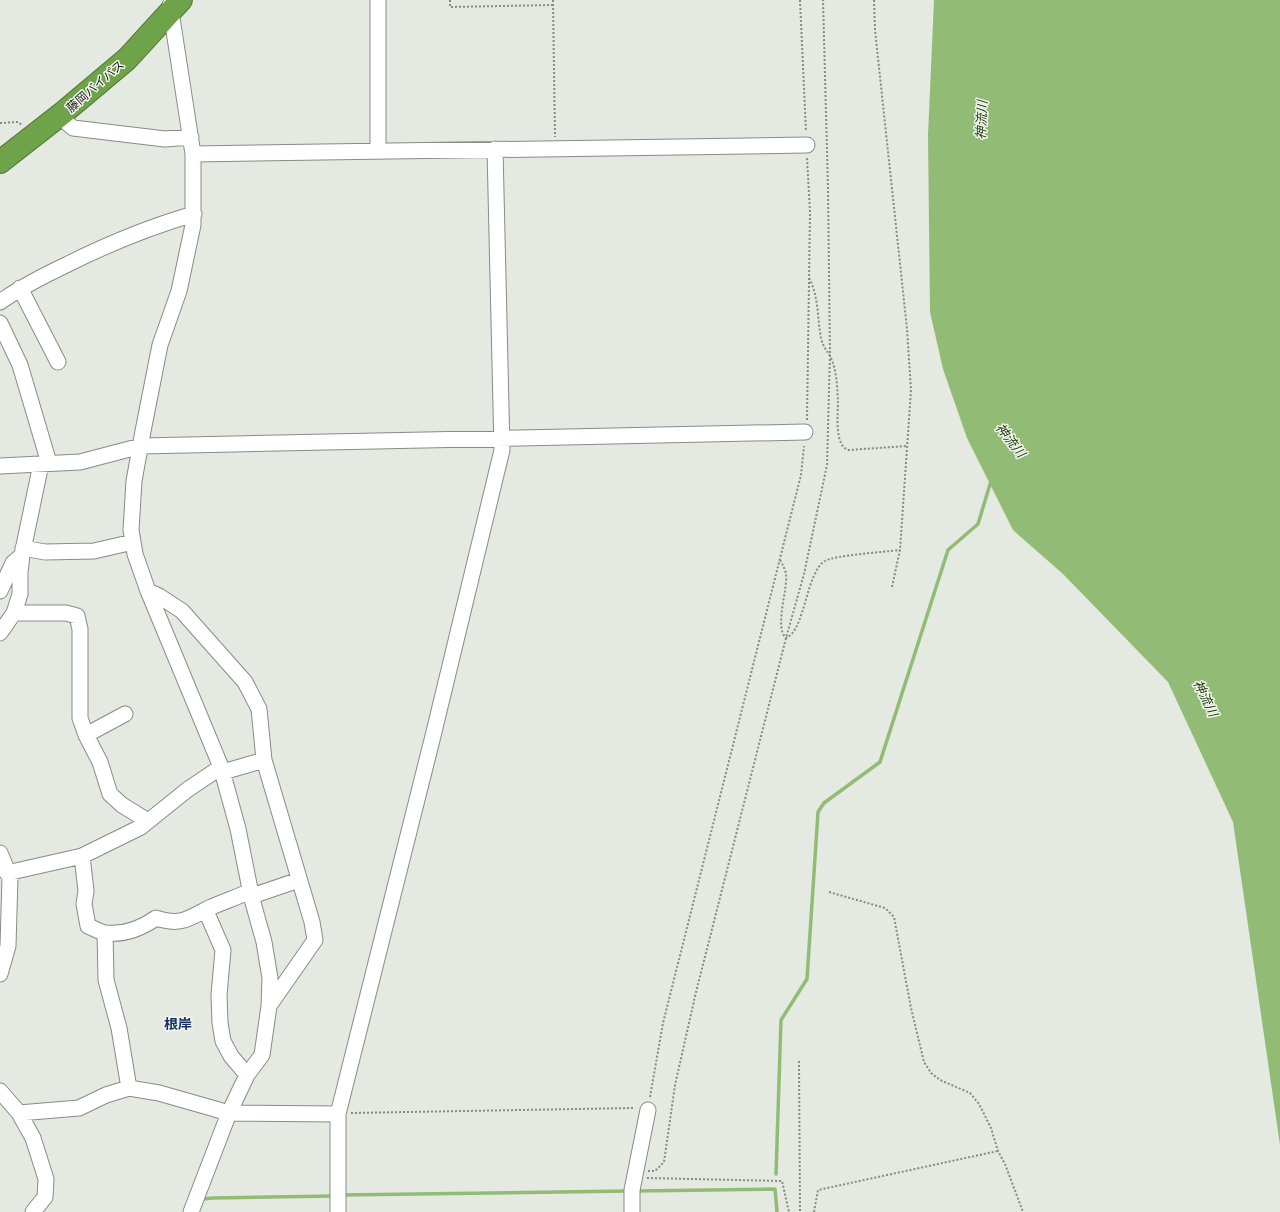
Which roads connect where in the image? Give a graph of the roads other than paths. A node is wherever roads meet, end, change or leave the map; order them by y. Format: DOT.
graph roads {
  1 [pos="378,0"];
  2 [pos="174,4"];
  3 [pos="60,116"];
  4 [pos="191,137"];
  5 [pos="807,145"];
  6 [pos="495,149"];
  7 [pos="378,151"];
  8 [pos="193,154"];
  9 [pos="0,162"];
  10 [pos="194,214"];
  11 [pos="20,288"];
  12 [pos="0,302"];
  13 [pos="0,323"];
  14 [pos="58,362"];
  15 [pos="805,432"];
  16 [pos="502,438"];
  17 [pos="141,446"];
  18 [pos="45,463"];
  19 [pos="0,466"];
  20 [pos="133,542"];
  21 [pos="23,552"];
  22 [pos="148,591"];
  23 [pos="0,592"];
  24 [pos="14,613"];
  25 [pos="0,633"];
  26 [pos="125,714"];
  27 [pos="86,735"];
  28 [pos="264,760"];
  29 [pos="222,770"];
  30 [pos="148,821"];
  31 [pos="0,853"];
  32 [pos="82,856"];
  33 [pos="7,873"];
  34 [pos="299,880"];
  35 [pos="251,894"];
  36 [pos="206,910"];
  37 [pos="105,933"];
  38 [pos="0,974"];
  39 [pos="269,1006"];
  40 [pos="247,1075"];
  41 [pos="129,1088"];
  42 [pos="0,1091"];
  43 [pos="648,1110"];
  44 [pos="18,1113"];
  45 [pos="228,1113"];
  46 [pos="338,1114"];
  47 [pos="33,1212"];
  48 [pos="191,1212"];
  49 [pos="338,1212"];
  50 [pos="632,1212"];
  1 -- 7 [label="street"];
  2 -- 3 [label="highway, 藤岡バイパス"];
  2 -- 4 [label="street"];
  3 -- 4 [label="street"];
  3 -- 9 [label="highway, 藤岡バイパス"];
  4 -- 8 [label="street"];
  5 -- 6 [label="street"];
  6 -- 7 [label="street"];
  6 -- 16 [label="street"];
  7 -- 8 [label="street"];
  8 -- 10 [label="street"];
  10 -- 11 [label="street"];
  10 -- 17 [label="street"];
  11 -- 12 [label="street"];
  11 -- 14 [label="street"];
  13 -- 18 [label="street"];
  15 -- 16 [label="street"];
  16 -- 17 [label="street"];
  16 -- 46 [label="street"];
  17 -- 18 [label="street"];
  17 -- 20 [label="street"];
  18 -- 19 [label="street"];
  18 -- 21 [label="street"];
  20 -- 21 [label="street"];
  20 -- 22 [label="street"];
  21 -- 23 [label="street"];
  21 -- 24 [label="street"];
  22 -- 28 [label="street"];
  22 -- 29 [label="street"];
  24 -- 25 [label="street"];
  24 -- 27 [label="street"];
  26 -- 27 [label="street"];
  27 -- 30 [label="street"];
  28 -- 29 [label="street"];
  28 -- 34 [label="street"];
  29 -- 30 [label="street"];
  29 -- 35 [label="street"];
  30 -- 32 [label="street"];
  31 -- 33 [label="street"];
  32 -- 33 [label="street"];
  32 -- 37 [label="street"];
  33 -- 38 [label="street"];
  34 -- 35 [label="street"];
  34 -- 39 [label="street"];
  35 -- 36 [label="street"];
  35 -- 39 [label="street"];
  36 -- 37 [label="street"];
  36 -- 40 [label="street"];
  37 -- 41 [label="street"];
  39 -- 40 [label="street"];
  40 -- 45 [label="street"];
  41 -- 44 [label="street"];
  41 -- 45 [label="street"];
  42 -- 44 [label="street"];
  43 -- 50 [label="street"];
  44 -- 47 [label="street"];
  45 -- 46 [label="street"];
  45 -- 48 [label="street"];
  46 -- 49 [label="street"];
}
